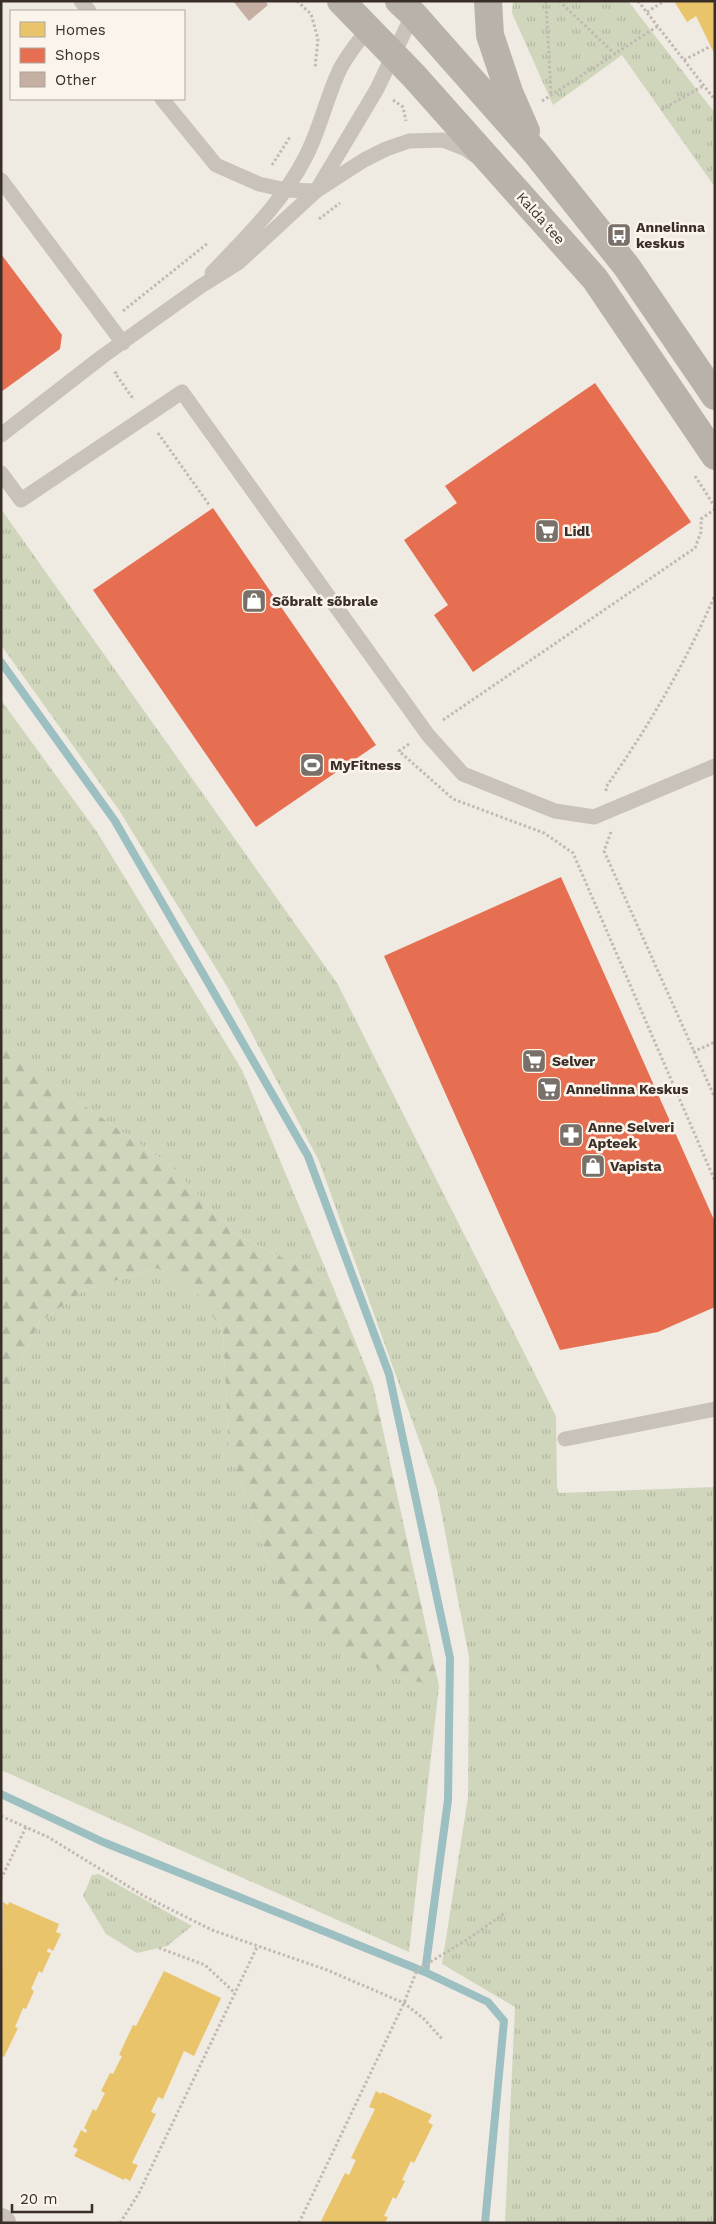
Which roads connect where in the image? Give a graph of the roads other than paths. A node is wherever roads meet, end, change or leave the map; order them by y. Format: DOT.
graph roads {
  1 [pos="341,1"];
  2 [pos="388,1"];
  3 [pos="488,1"];
  4 [pos="412,5"];
  5 [pos="368,29"];
  6 [pos="394,55"];
  7 [pos="163,100"];
  8 [pos="536,153"];
  9 [pos="502,174"];
  10 [pos="1,180"];
  11 [pos="286,190"];
  12 [pos="316,191"];
  13 [pos="201,286"];
  14 [pos="123,343"];
  15 [pos="715,396"];
  16 [pos="1,435"];
  17 [pos="711,441"];
  18 [pos="1,472"];
  19 [pos="715,766"];
  20 [pos="715,1409"];
  21 [pos="565,1440"];
  1 -- 5 [label="street, Kalda tee"];
  2 -- 5 [label="street"];
  3 -- 8 [label="street"];
  4 -- 5 [label="street"];
  4 -- 6 [label="lane"];
  4 -- 8 [label="street"];
  5 -- 6 [label="street, Kalda tee"];
  5 -- 11 [label="lane"];
  6 -- 9 [label="street, Kalda tee"];
  6 -- 12 [label="lane"];
  7 -- 11 [label="lane"];
  8 -- 15 [label="street"];
  9 -- 12 [label="lane"];
  9 -- 17 [label="street, Kalda tee"];
  10 -- 14 [label="lane"];
  11 -- 12 [label="lane"];
  11 -- 13 [label="lane"];
  12 -- 13 [label="lane"];
  13 -- 14 [label="lane"];
  14 -- 16 [label="lane"];
  18 -- 19 [label="lane"];
  20 -- 21 [label="lane"];
}
